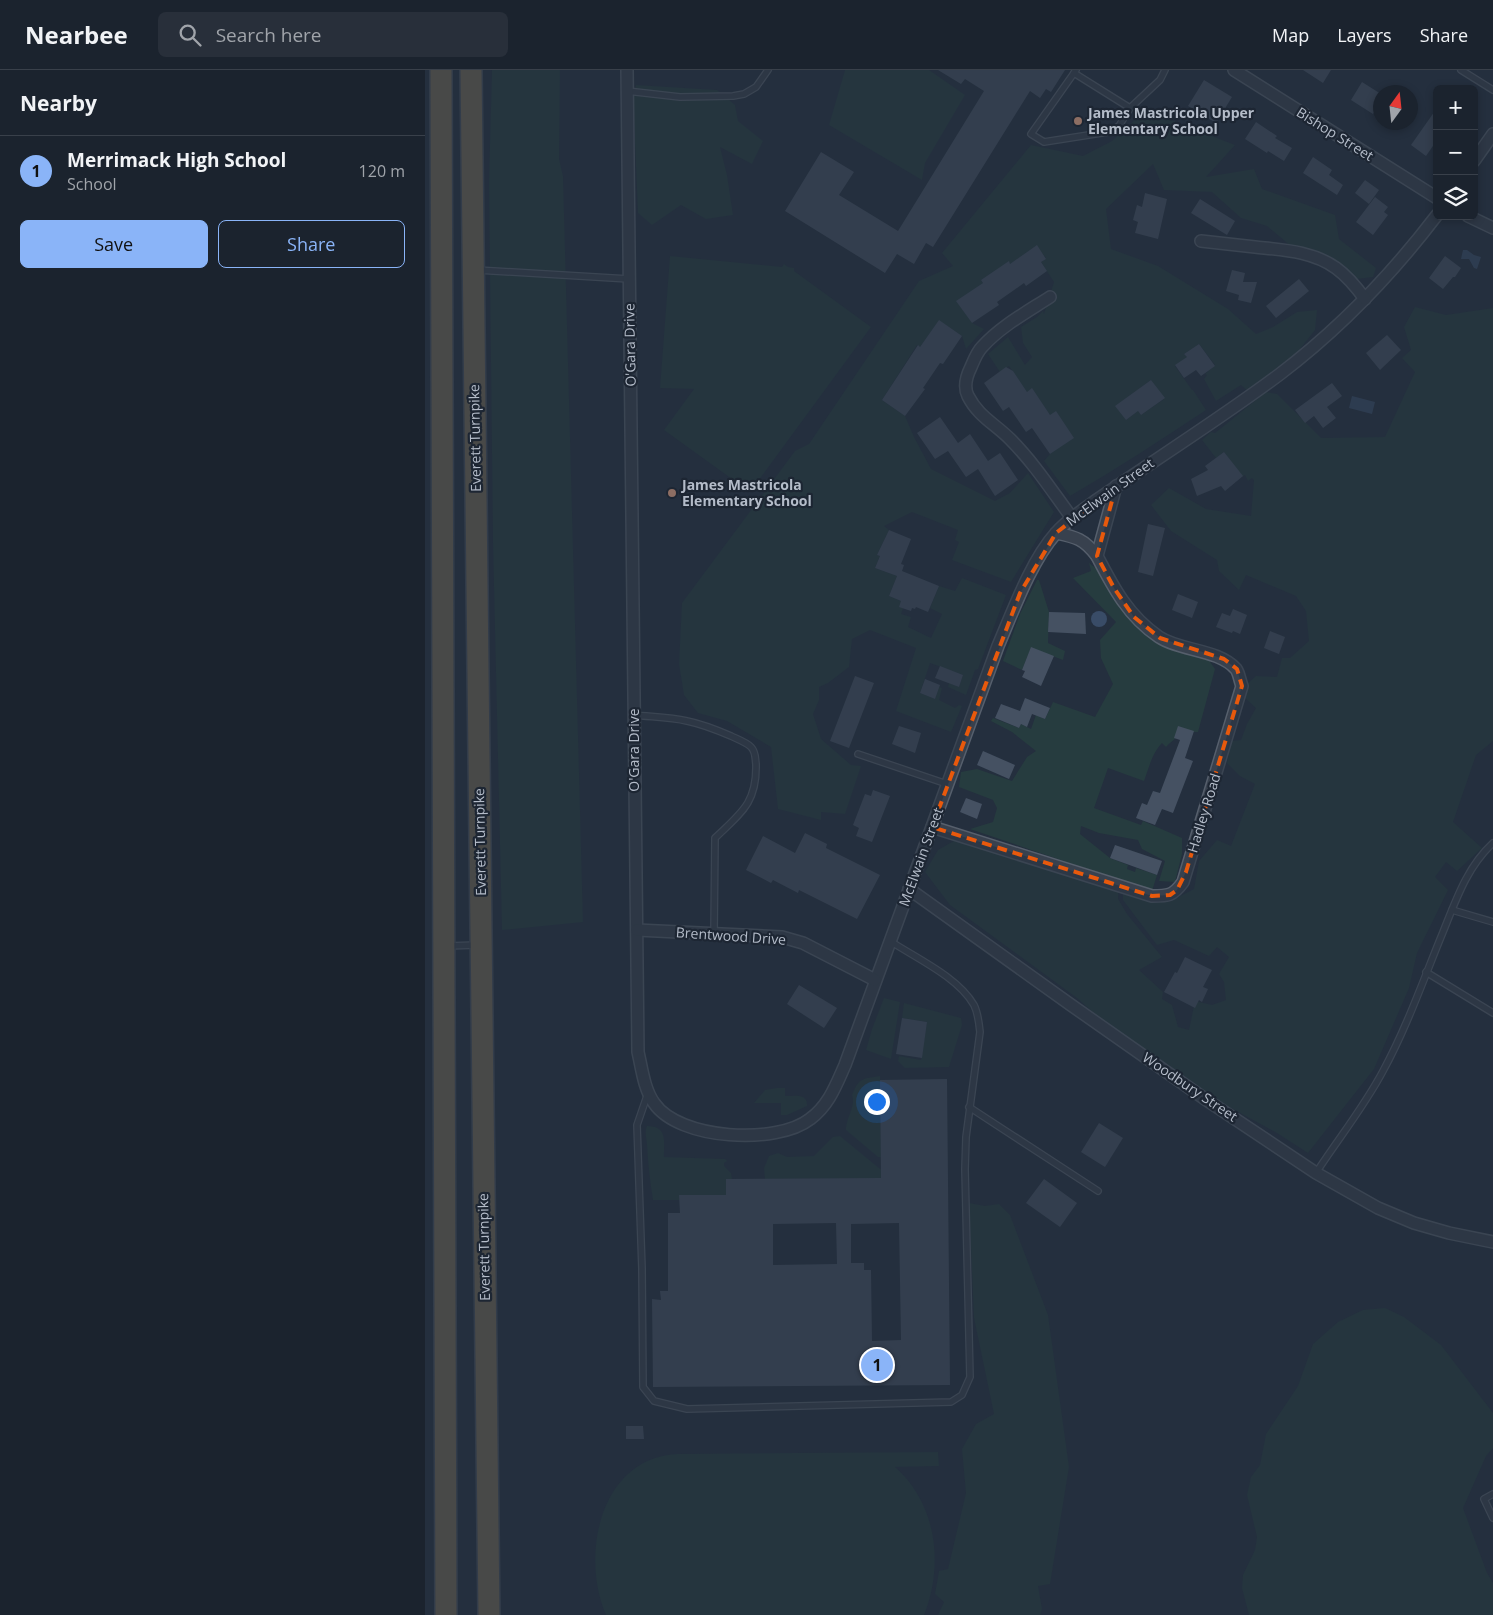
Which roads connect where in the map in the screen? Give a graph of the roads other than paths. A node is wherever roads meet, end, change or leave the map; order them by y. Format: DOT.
graph roads {
  1 [pos="441,70"];
  2 [pos="471,70"];
  3 [pos="627,70"];
  4 [pos="768,70"];
  5 [pos="1165,70"];
  6 [pos="1234,70"];
  7 [pos="1461,70"];
  8 [pos="1075,71"];
  9 [pos="1493,90"];
  10 [pos="627,91"];
  11 [pos="1130,108"];
  12 [pos="1493,134"];
  13 [pos="1478,155"];
  14 [pos="1433,195"];
  15 [pos="1433,220"];
  16 [pos="1476,220"];
  17 [pos="1493,228"];
  18 [pos="1201,242"];
  19 [pos="473,270"];
  20 [pos="629,279"];
  21 [pos="1050,297"];
  22 [pos="1365,299"];
  23 [pos="1117,486"];
  24 [pos="1072,518"];
  25 [pos="1056,533"];
  26 [pos="1097,556"];
  27 [pos="634,715"];
  28 [pos="858,754"];
  29 [pos="947,784"];
  30 [pos="932,827"];
  31 [pos="1493,843"];
  32 [pos="909,889"];
  33 [pos="1452,910"];
  34 [pos="1493,922"];
  35 [pos="637,930"];
  36 [pos="714,933"];
  37 [pos="890,941"];
  38 [pos="481,945"];
  39 [pos="443,947"];
  40 [pos="1426,972"];
  41 [pos="875,980"];
  42 [pos="1493,1012"];
  43 [pos="648,1093"];
  44 [pos="969,1107"];
  45 [pos="1316,1173"];
  46 [pos="1098,1191"];
  47 [pos="1493,1242"];
  48 [pos="1493,1494"];
  49 [pos="1493,1518"];
  50 [pos="446,1615"];
  51 [pos="489,1615"];
  1 -- 39 [label="highway"];
  2 -- 19 [label="highway, Everett Turnpike"];
  3 -- 10 [label="street, O'Gara Drive"];
  4 -- 10 [label="lane"];
  5 -- 11 [label="lane"];
  6 -- 14 [label="street, Bishop Street"];
  7 -- 9 [label="lane"];
  8 -- 11 [label="lane"];
  8 -- 11 [label="lane"];
  10 -- 20 [label="street, O'Gara Drive"];
  12 -- 13 [label="street"];
  15 -- 22 [label="street, McElwain Street"];
  16 -- 17 [label="street"];
  18 -- 22 [label="street"];
  19 -- 20 [label="lane"];
  19 -- 38 [label="highway, Everett Turnpike"];
  20 -- 27 [label="street, O'Gara Drive"];
  21 -- 24 [label="street"];
  22 -- 23 [label="street, McElwain Street"];
  23 -- 24 [label="street, McElwain Street"];
  23 -- 26 [label="street"];
  24 -- 25 [label="street, McElwain Street"];
  25 -- 26 [label="street, Hadley Road"];
  25 -- 29 [label="street, McElwain Street"];
  26 -- 30 [label="street, Hadley Road"];
  27 -- 35 [label="street, O'Gara Drive"];
  27 -- 36 [label="lane"];
  28 -- 29 [label="lane"];
  29 -- 30 [label="street, McElwain Street"];
  30 -- 32 [label="street, McElwain Street"];
  31 -- 33 [label="lane"];
  32 -- 37 [label="street, McElwain Street"];
  32 -- 45 [label="street, Woodbury Street"];
  33 -- 34 [label="lane"];
  33 -- 40 [label="lane"];
  35 -- 36 [label="street, Brentwood Drive"];
  35 -- 43 [label="street, O'Gara Drive"];
  36 -- 41 [label="street, Brentwood Drive"];
  37 -- 41 [label="street, McElwain Street"];
  37 -- 44 [label="lane"];
  38 -- 39 [label="lane"];
  38 -- 51 [label="highway, Everett Turnpike"];
  39 -- 50 [label="highway"];
  40 -- 42 [label="lane"];
  40 -- 45 [label="lane"];
  41 -- 43 [label="street, O'Gara Drive"];
  43 -- 44 [label="lane"];
  44 -- 46 [label="lane"];
  45 -- 47 [label="street, Woodbury Street"];
  48 -- 49 [label="lane"];
}
